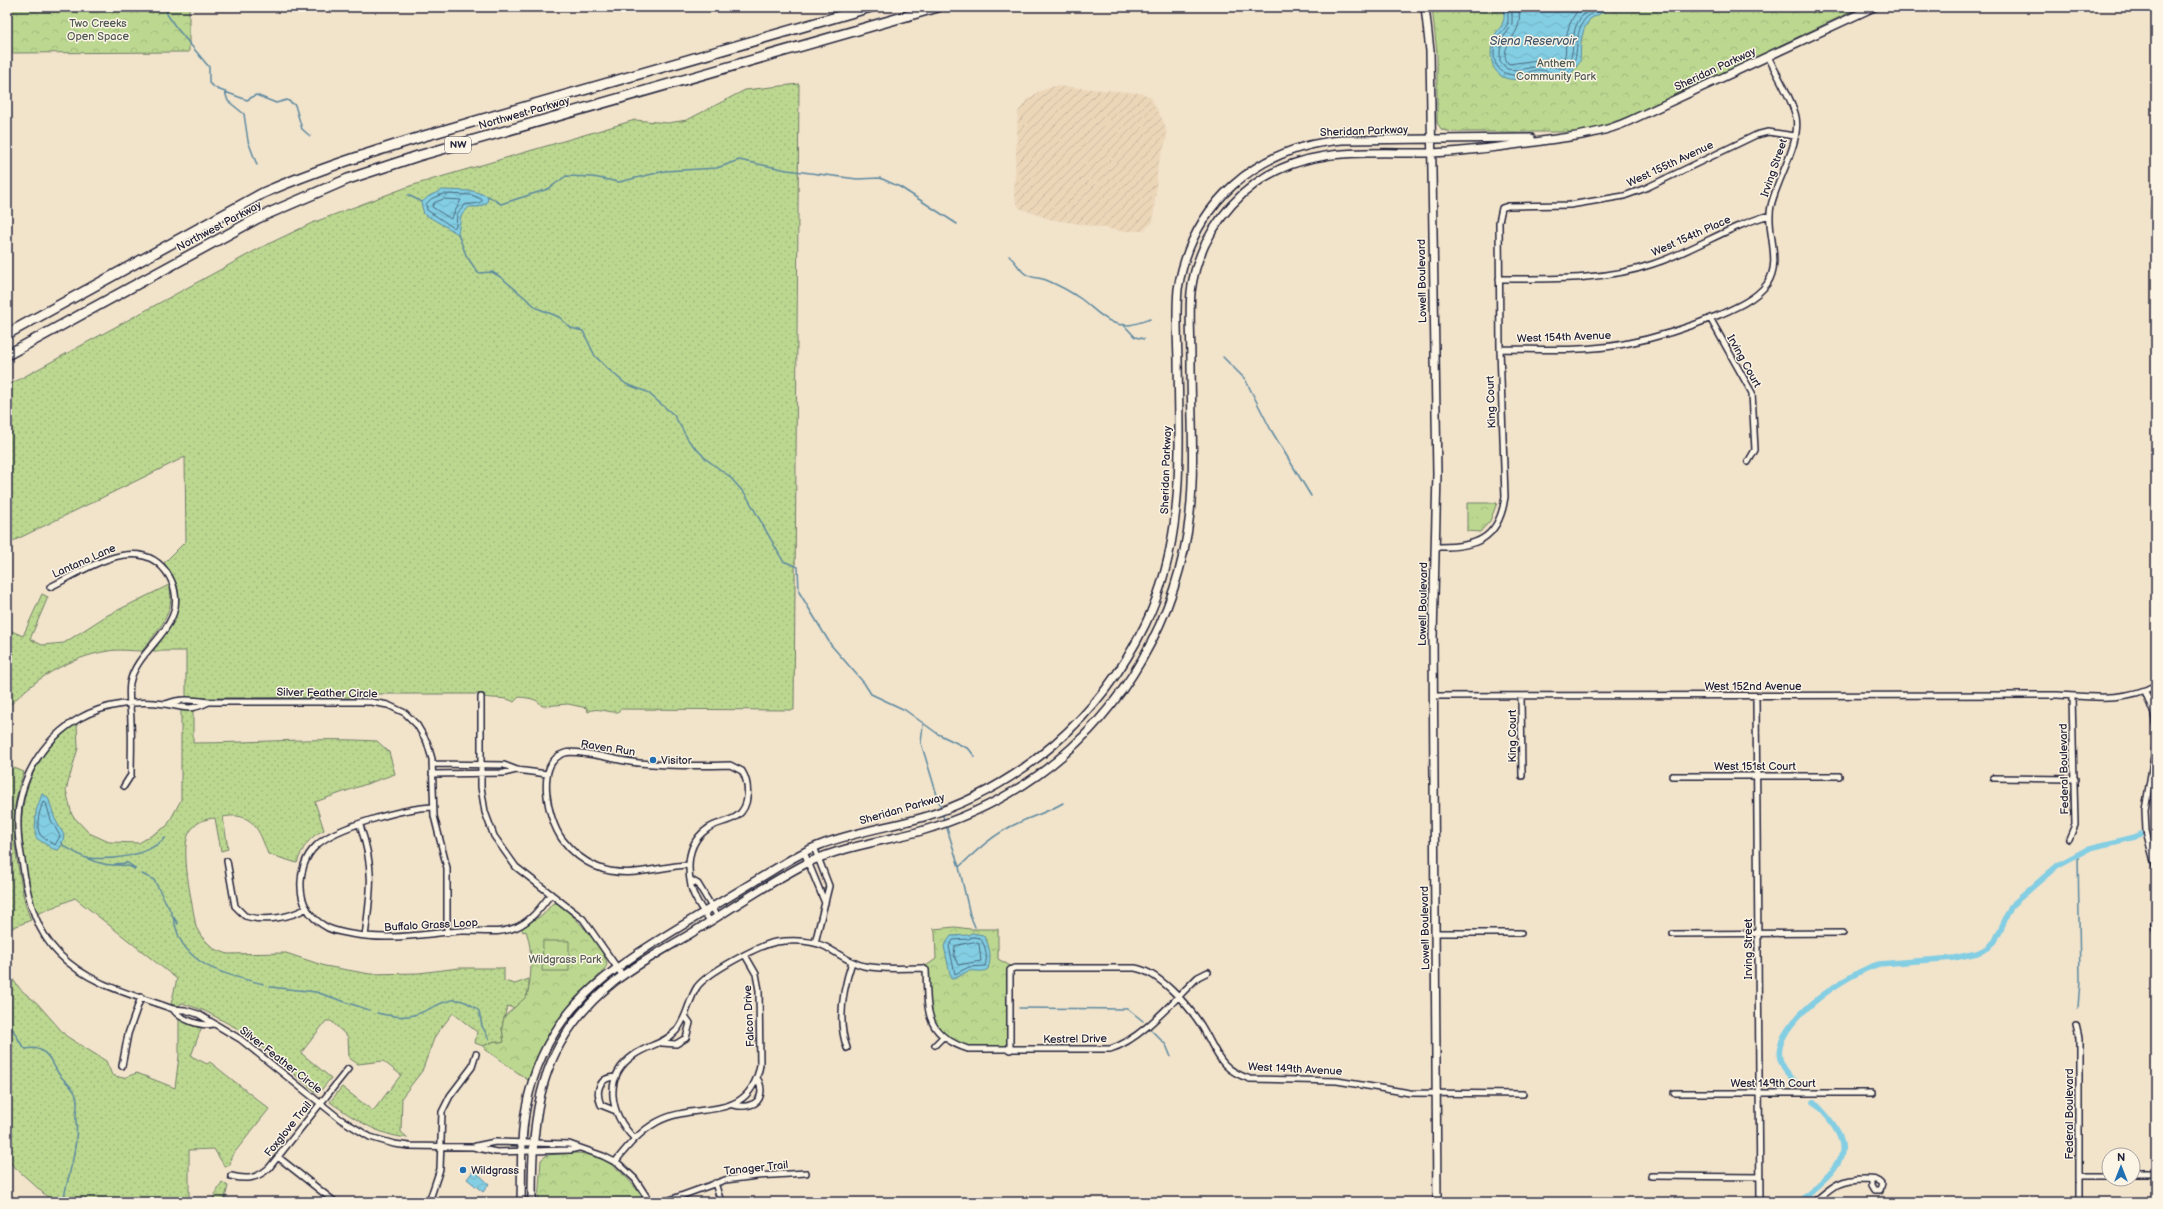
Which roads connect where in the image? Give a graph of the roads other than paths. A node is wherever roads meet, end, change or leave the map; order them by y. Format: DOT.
graph roads {
  1 [pos="871,7"];
  2 [pos="938,7"];
  3 [pos="1426,7"];
  4 [pos="1874,7"];
  5 [pos="1768,56"];
  6 [pos="1795,136"];
  7 [pos="1561,138"];
  8 [pos="1430,140"];
  9 [pos="1431,153"];
  10 [pos="2156,195"];
  11 [pos="1502,208"];
  12 [pos="1770,215"];
  13 [pos="2156,256"];
  14 [pos="1499,279"];
  15 [pos="1742,304"];
  16 [pos="1710,318"];
  17 [pos="7,334"];
  18 [pos="1500,349"];
  19 [pos="7,355"];
  20 [pos="1748,462"];
  21 [pos="1435,547"];
  22 [pos="50,587"];
  23 [pos="2156,685"];
  24 [pos="2144,691"];
  25 [pos="1433,696"];
  26 [pos="1521,696"];
  27 [pos="481,697"];
  28 [pos="1756,697"];
  29 [pos="2072,697"];
  30 [pos="209,702"];
  31 [pos="130,703"];
  32 [pos="166,704"];
  33 [pos="2156,727"];
  34 [pos="2156,744"];
  35 [pos="432,764"];
  36 [pos="481,769"];
  37 [pos="517,770"];
  38 [pos="432,774"];
  39 [pos="547,774"];
  40 [pos="1522,776"];
  41 [pos="1672,776"];
  42 [pos="1757,776"];
  43 [pos="1839,776"];
  44 [pos="1993,778"];
  45 [pos="2074,779"];
  46 [pos="124,786"];
  47 [pos="432,807"];
  48 [pos="360,825"];
  49 [pos="2069,839"];
  50 [pos="814,847"];
  51 [pos="804,852"];
  52 [pos="818,858"];
  53 [pos="227,861"];
  54 [pos="809,862"];
  55 [pos="689,865"];
  56 [pos="2156,869"];
  57 [pos="691,880"];
  58 [pos="551,894"];
  59 [pos="825,903"];
  60 [pos="712,907"];
  61 [pos="307,908"];
  62 [pos="704,912"];
  63 [pos="2156,916"];
  64 [pos="718,917"];
  65 [pos="710,921"];
  66 [pos="2156,932"];
  67 [pos="447,933"];
  68 [pos="1436,933"];
  69 [pos="1521,933"];
  70 [pos="1758,933"];
  71 [pos="1843,933"];
  72 [pos="1673,934"];
  73 [pos="365,936"];
  74 [pos="815,943"];
  75 [pos="745,955"];
  76 [pos="852,962"];
  77 [pos="617,967"];
  78 [pos="1208,972"];
  79 [pos="623,976"];
  80 [pos="141,997"];
  81 [pos="1176,997"];
  82 [pos="172,1009"];
  83 [pos="685,1016"];
  84 [pos="212,1024"];
  85 [pos="2076,1026"];
  86 [pos="943,1037"];
  87 [pos="662,1042"];
  88 [pos="935,1045"];
  89 [pos="847,1048"];
  90 [pos="1010,1050"];
  91 [pos="476,1054"];
  92 [pos="122,1066"];
  93 [pos="348,1069"];
  94 [pos="616,1077"];
  95 [pos="757,1078"];
  96 [pos="1674,1093"];
  97 [pos="1872,1093"];
  98 [pos="1436,1094"];
  99 [pos="1523,1094"];
  100 [pos="1759,1094"];
  101 [pos="321,1104"];
  102 [pos="732,1105"];
  103 [pos="616,1111"];
  104 [pos="634,1138"];
  105 [pos="522,1142"];
  106 [pos="533,1142"];
  107 [pos="440,1146"];
  108 [pos="473,1147"];
  109 [pos="578,1148"];
  110 [pos="522,1151"];
  111 [pos="532,1151"];
  112 [pos="278,1157"];
  113 [pos="615,1162"];
  114 [pos="806,1173"];
  115 [pos="231,1176"];
  116 [pos="1651,1176"];
  117 [pos="2079,1176"];
  118 [pos="2101,1176"];
  119 [pos="2141,1176"];
  120 [pos="2156,1176"];
  121 [pos="1760,1177"];
  122 [pos="1871,1180"];
  123 [pos="715,1183"];
  124 [pos="335,1202"];
  125 [pos="429,1202"];
  126 [pos="521,1202"];
  127 [pos="532,1202"];
  128 [pos="650,1202"];
  129 [pos="664,1202"];
  130 [pos="721,1202"];
  131 [pos="1437,1202"];
  132 [pos="1760,1202"];
  133 [pos="1814,1202"];
  134 [pos="2080,1202"];
  1 -- 17 [label="highway, Northwest Parkway / NW"];
  2 -- 19 [label="highway, Northwest Parkway / NW"];
  3 -- 8 [label="main road, Lowell Boulevard"];
  4 -- 5 [label="main road, Sheridan Parkway"];
  5 -- 6 [label="street, Irving Street"];
  5 -- 7 [label="main road, Sheridan Parkway"];
  6 -- 11 [label="street, West 155th Avenue"];
  6 -- 12 [label="street, Irving Street"];
  7 -- 8 [label="main road, Sheridan Parkway"];
  7 -- 9 [label="main road, Sheridan Parkway"];
  8 -- 9 [label="main road, Lowell Boulevard"];
  8 -- 50 [label="main road, Sheridan Parkway"];
  9 -- 21 [label="main road, Lowell Boulevard"];
  9 -- 52 [label="main road, Sheridan Parkway"];
  10 -- 13 [label="street"];
  11 -- 14 [label="street, King Court"];
  12 -- 14 [label="street, West 154th Place"];
  12 -- 15 [label="street, Irving Street"];
  14 -- 18 [label="street, King Court"];
  15 -- 16 [label="street, West 154th Avenue"];
  16 -- 18 [label="street, West 154th Avenue"];
  16 -- 20 [label="street, Irving Court"];
  18 -- 21 [label="street, King Court"];
  21 -- 25 [label="main road, Lowell Boulevard"];
  22 -- 31 [label="street, Lantana Lane"];
  23 -- 24 [label="street, West 152nd Avenue"];
  24 -- 29 [label="street, West 152nd Avenue"];
  24 -- 33 [label="street"];
  25 -- 26 [label="street, West 152nd Avenue"];
  25 -- 68 [label="main road, Lowell Boulevard"];
  26 -- 28 [label="street, West 152nd Avenue"];
  26 -- 40 [label="street, King Court"];
  27 -- 36 [label="street"];
  28 -- 29 [label="street, West 152nd Avenue"];
  28 -- 42 [label="street, Irving Street"];
  29 -- 45 [label="street, Federal Boulevard"];
  30 -- 32 [label="street, Silver Feather Circle"];
  30 -- 32 [label="street, Silver Feather Circle"];
  30 -- 35 [label="street, Silver Feather Circle"];
  31 -- 32 [label="street, Silver Feather Circle"];
  31 -- 46 [label="street, Lantana Lane"];
  31 -- 80 [label="street, Silver Feather Circle"];
  34 -- 56 [label="street"];
  35 -- 36 [label="street"];
  35 -- 38 [label="street, Silver Feather Circle"];
  36 -- 37 [label="street"];
  36 -- 37 [label="street"];
  36 -- 38 [label="street"];
  36 -- 58 [label="street"];
  37 -- 39 [label="street"];
  38 -- 47 [label="street, Silver Feather Circle"];
  39 -- 55 [label="street"];
  39 -- 55 [label="street, Raven Run"];
  41 -- 42 [label="street, West 151st Court"];
  42 -- 43 [label="street, West 151st Court"];
  42 -- 70 [label="street, Irving Street"];
  44 -- 45 [label="street"];
  45 -- 49 [label="street, Federal Boulevard"];
  47 -- 48 [label="street, Buffalo Grass Loop"];
  47 -- 67 [label="street, Silver Feather Circle"];
  48 -- 61 [label="street, Buffalo Grass Loop"];
  48 -- 73 [label="street"];
  50 -- 51 [label="main road, Sheridan Parkway"];
  50 -- 52 [label="street"];
  51 -- 54 [label="street"];
  51 -- 60 [label="main road, Sheridan Parkway"];
  52 -- 54 [label="main road, Sheridan Parkway"];
  52 -- 59 [label="street"];
  53 -- 61 [label="street"];
  54 -- 59 [label="street"];
  54 -- 64 [label="main road, Sheridan Parkway"];
  55 -- 57 [label="street, Raven Run"];
  57 -- 60 [label="street"];
  57 -- 62 [label="street, Raven Run"];
  58 -- 67 [label="street, Buffalo Grass Loop"];
  58 -- 77 [label="street"];
  59 -- 74 [label="street"];
  60 -- 62 [label="main road, Sheridan Parkway"];
  60 -- 64 [label="street"];
  61 -- 73 [label="street, Buffalo Grass Loop"];
  62 -- 65 [label="street, Raven Run"];
  62 -- 77 [label="main road, Sheridan Parkway"];
  63 -- 66 [label="street"];
  64 -- 65 [label="main road, Sheridan Parkway"];
  65 -- 79 [label="main road, Sheridan Parkway"];
  67 -- 73 [label="street, Buffalo Grass Loop"];
  68 -- 69 [label="street"];
  68 -- 98 [label="main road, Lowell Boulevard"];
  70 -- 71 [label="street"];
  70 -- 72 [label="street"];
  70 -- 100 [label="street, Irving Street"];
  74 -- 75 [label="street"];
  74 -- 76 [label="street, Kestrel Drive"];
  75 -- 83 [label="street"];
  75 -- 95 [label="street, Falcon Drive"];
  76 -- 86 [label="street, Kestrel Drive"];
  76 -- 89 [label="street"];
  77 -- 79 [label="street"];
  77 -- 105 [label="main road, Sheridan Parkway"];
  78 -- 81 [label="street, Kestrel Drive"];
  79 -- 106 [label="main road, Sheridan Parkway"];
  80 -- 82 [label="street, Silver Feather Circle"];
  80 -- 92 [label="street"];
  81 -- 90 [label="street, Kestrel Drive"];
  81 -- 90 [label="street, West 149th Avenue"];
  81 -- 98 [label="street, West 149th Avenue"];
  82 -- 84 [label="street, Silver Feather Circle"];
  82 -- 84 [label="street"];
  83 -- 87 [label="street"];
  83 -- 87 [label="street"];
  84 -- 101 [label="street, Silver Feather Circle"];
  85 -- 117 [label="street, Federal Boulevard"];
  86 -- 88 [label="street"];
  86 -- 90 [label="street, Kestrel Drive"];
  87 -- 94 [label="street"];
  91 -- 107 [label="street"];
  93 -- 101 [label="street, Foxglove Trail"];
  94 -- 103 [label="street"];
  94 -- 103 [label="street"];
  95 -- 102 [label="street, Falcon Drive"];
  95 -- 102 [label="street, Falcon Drive"];
  96 -- 100 [label="street, West 149th Court"];
  97 -- 100 [label="street, West 149th Court"];
  98 -- 99 [label="street"];
  98 -- 131 [label="main road, Lowell Boulevard"];
  100 -- 121 [label="street, Irving Street"];
  101 -- 107 [label="street, Silver Feather Circle"];
  101 -- 112 [label="street, Foxglove Trail"];
  102 -- 104 [label="street, Falcon Drive"];
  103 -- 104 [label="street"];
  104 -- 113 [label="street, Falcon Drive"];
  105 -- 106 [label="street, Silver Feather Circle"];
  105 -- 108 [label="street, Silver Feather Circle"];
  105 -- 110 [label="main road, Sheridan Parkway"];
  106 -- 109 [label="street, Silver Feather Circle"];
  106 -- 111 [label="main road, Sheridan Parkway"];
  107 -- 108 [label="street, Silver Feather Circle"];
  107 -- 125 [label="street"];
  108 -- 110 [label="street, Silver Feather Circle"];
  109 -- 111 [label="street, Silver Feather Circle"];
  109 -- 113 [label="street, Silver Feather Circle"];
  110 -- 111 [label="street, Silver Feather Circle"];
  110 -- 126 [label="main road, Sheridan Parkway"];
  111 -- 127 [label="main road, Sheridan Parkway"];
  112 -- 115 [label="street, Foxglove Trail"];
  112 -- 124 [label="street"];
  113 -- 128 [label="street, Silver Feather Circle"];
  114 -- 123 [label="street, Tanager Trail"];
  116 -- 121 [label="street"];
  117 -- 118 [label="street"];
  117 -- 134 [label="street, Federal Boulevard"];
  119 -- 120 [label="street"];
  121 -- 132 [label="street, Irving Street"];
  122 -- 133 [label="street"];
  123 -- 129 [label="street, Tanager Trail"];
  123 -- 130 [label="street"];
}
